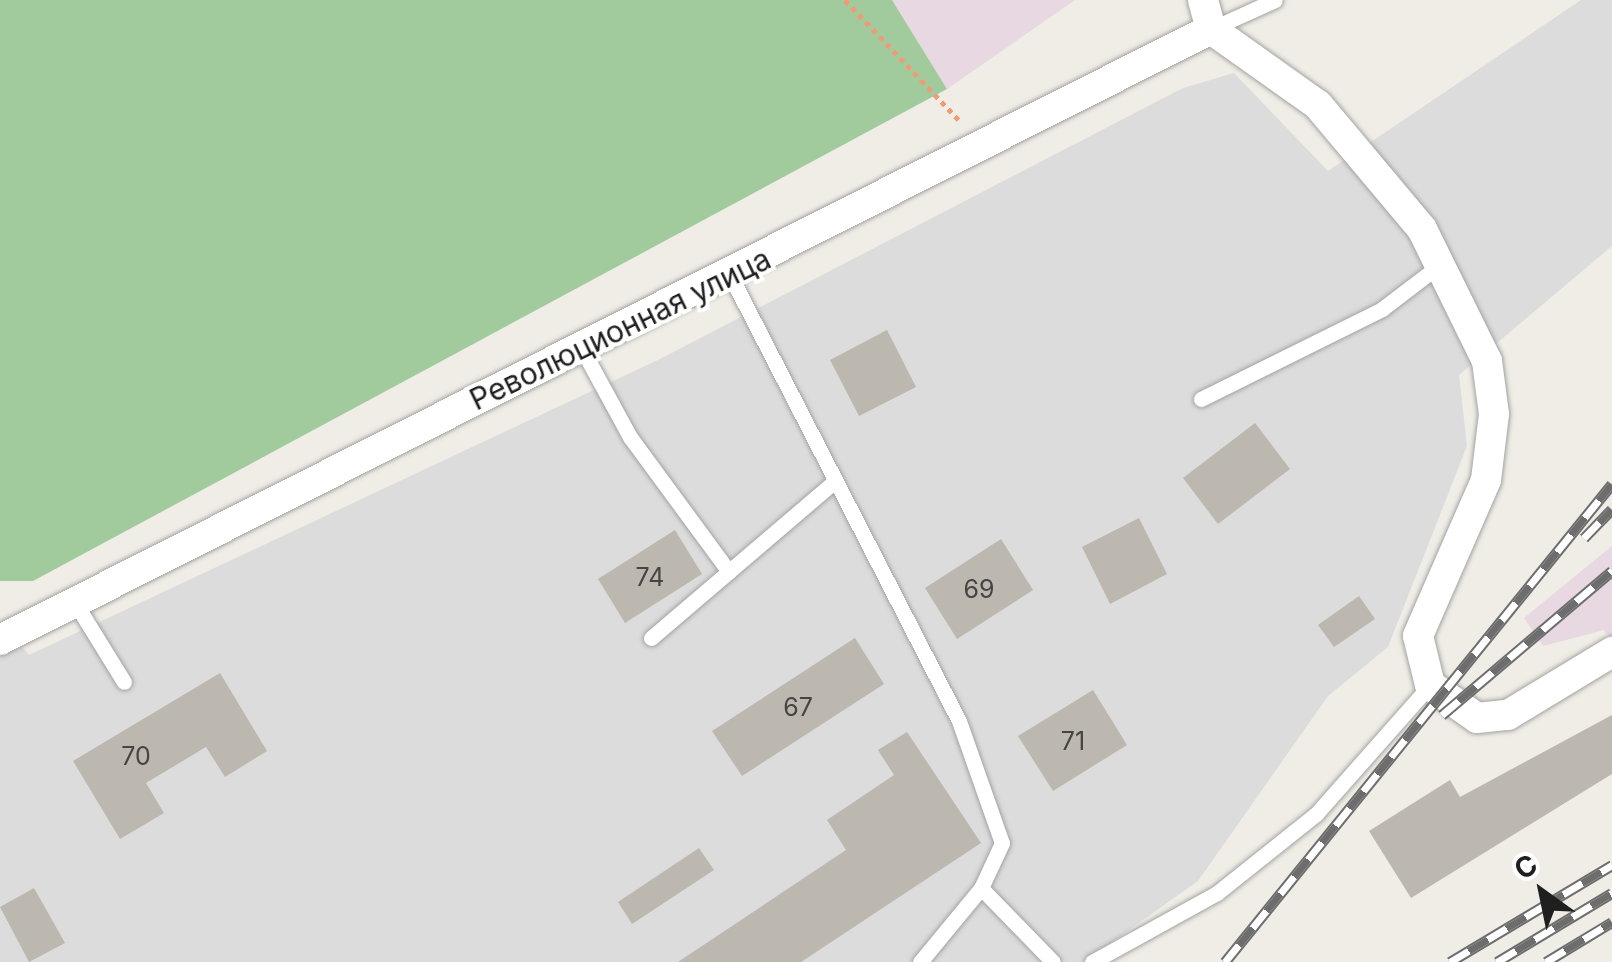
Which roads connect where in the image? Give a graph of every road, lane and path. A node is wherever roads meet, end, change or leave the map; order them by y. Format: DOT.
graph roads {
  1 [pos="845,0"];
  2 [pos="1275,0"];
  3 [pos="1203,8"];
  4 [pos="982,145"];
  5 [pos="1442,264"];
  6 [pos="730,275"];
  7 [pos="582,349"];
  8 [pos="1202,399"];
  9 [pos="836,481"];
  10 [pos="729,572"];
  11 [pos="74,601"];
  12 [pos="651,638"];
  13 [pos="0,640"];
  14 [pos="1612,652"];
  15 [pos="124,682"];
  16 [pos="1430,685"];
  17 [pos="981,888"];
  18 [pos="920,962"];
  19 [pos="1053,962"];
  20 [pos="1092,962"];
  1 -- 4 [label="path"];
  2 -- 3 [label="lane"];
  3 -- 4 [label="street, Революционная улица"];
  3 -- 5 [label="street"];
  4 -- 6 [label="street, Революционная улица"];
  5 -- 8 [label="lane"];
  5 -- 16 [label="street"];
  6 -- 7 [label="street, Революционная улица"];
  6 -- 9 [label="lane"];
  7 -- 10 [label="lane"];
  7 -- 11 [label="street, Революционная улица"];
  9 -- 10 [label="lane"];
  9 -- 17 [label="lane"];
  10 -- 12 [label="lane"];
  11 -- 13 [label="street, Революционная улица"];
  11 -- 15 [label="lane"];
  14 -- 16 [label="street"];
  16 -- 20 [label="lane"];
  17 -- 18 [label="lane"];
  17 -- 19 [label="lane"];
}
